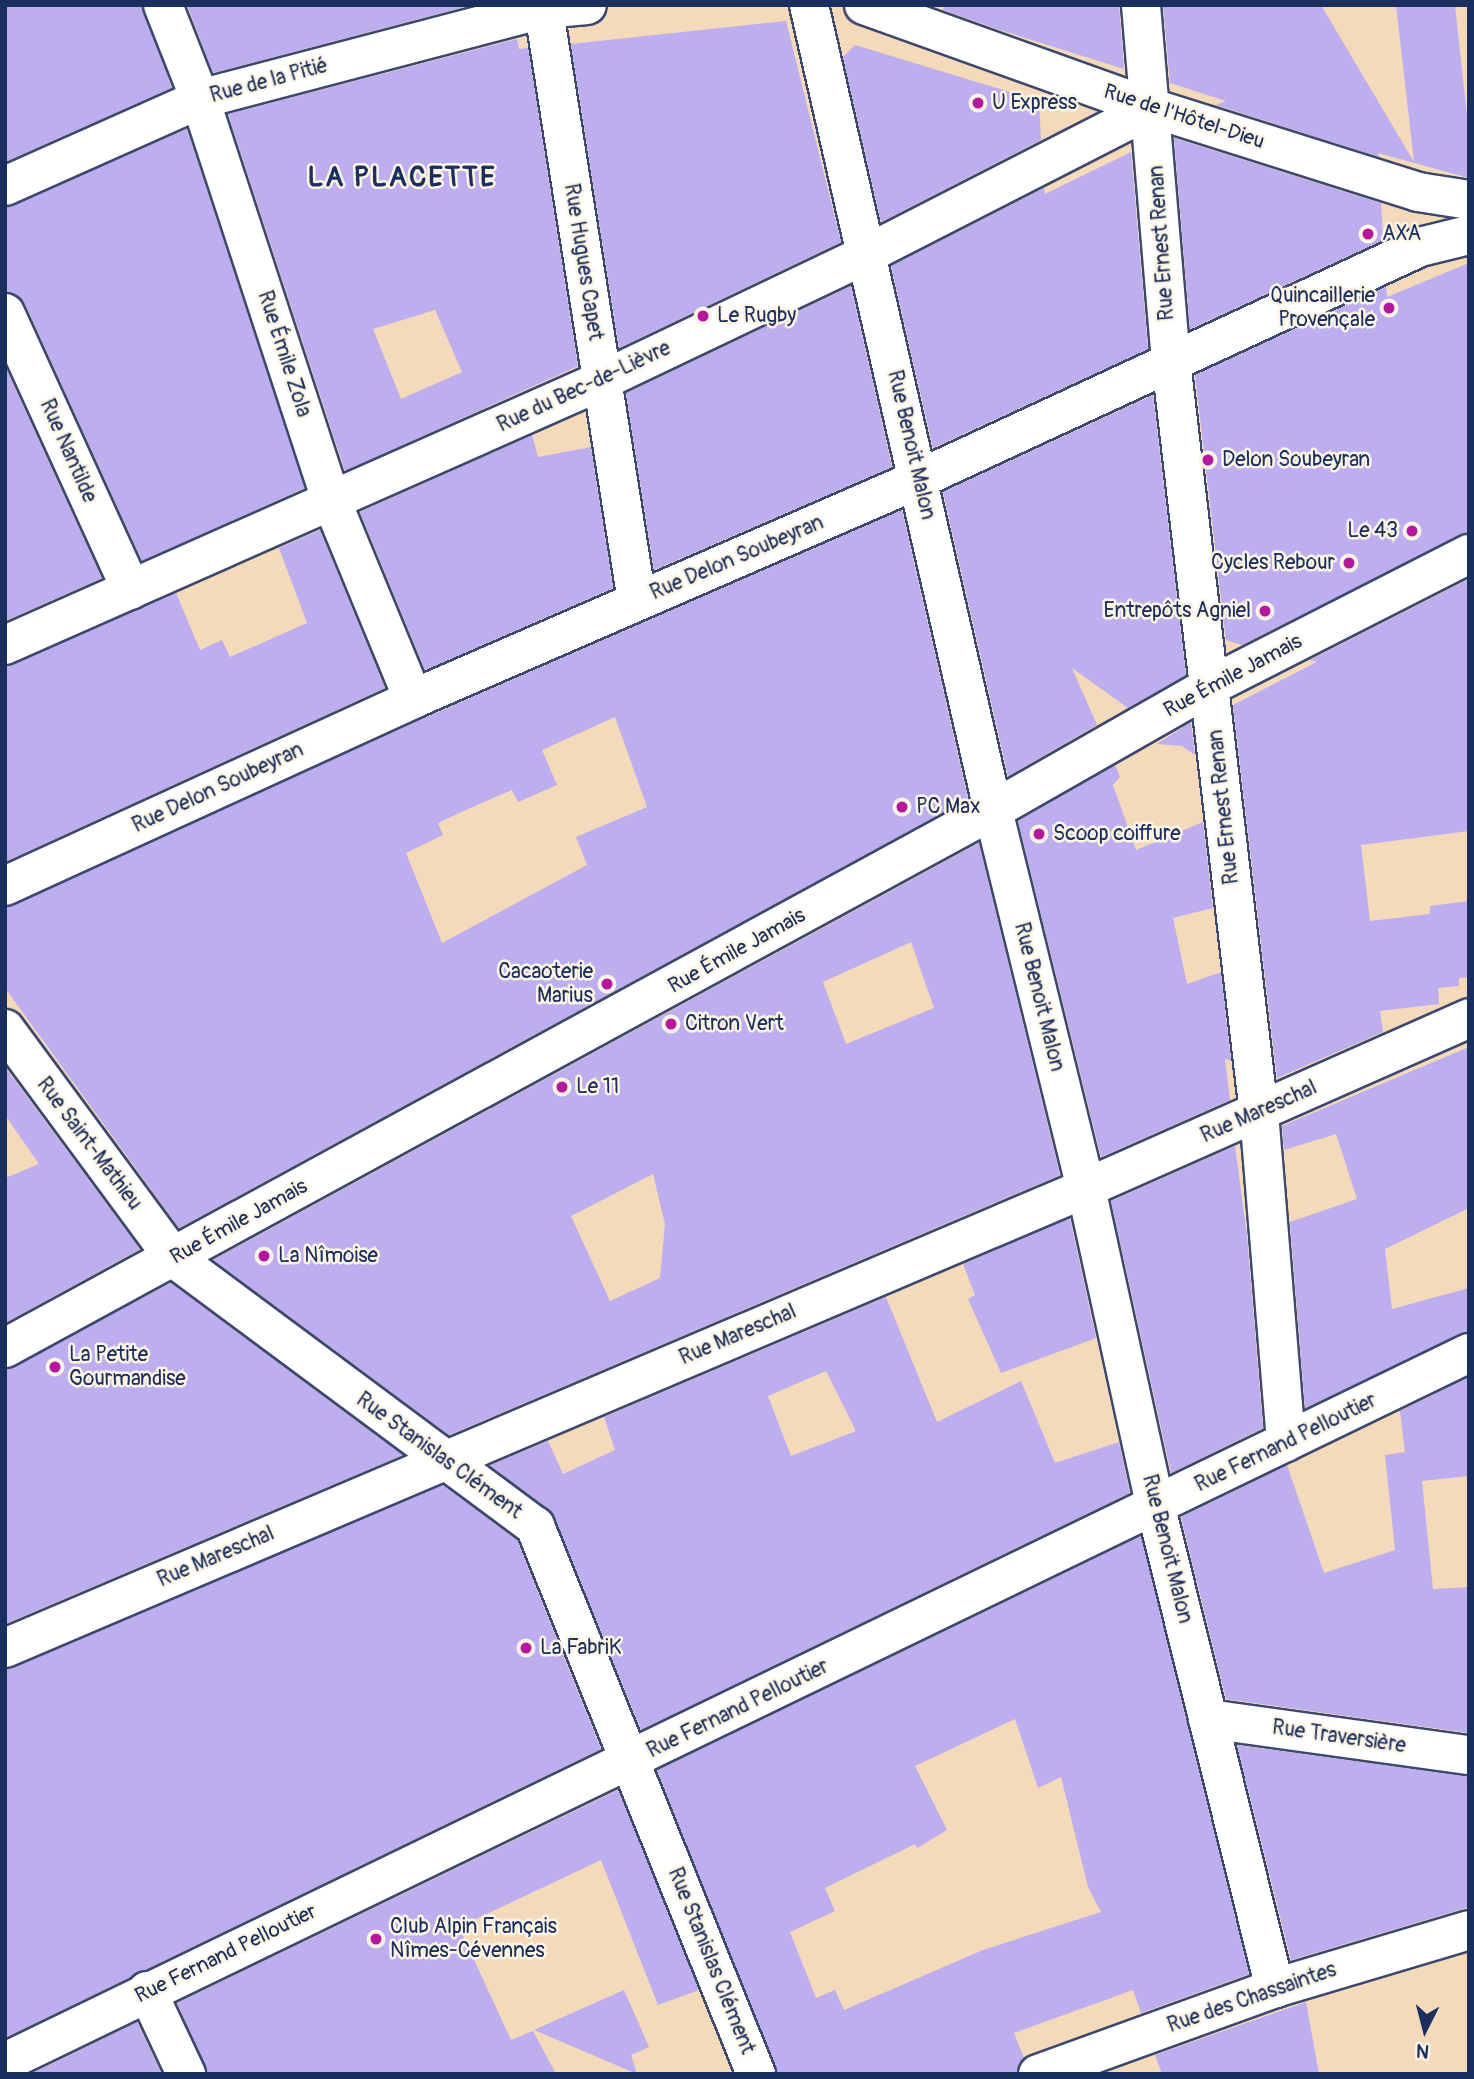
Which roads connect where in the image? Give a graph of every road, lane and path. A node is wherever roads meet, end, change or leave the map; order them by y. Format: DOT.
graph roads {
  1 [pos="163,5"];
  2 [pos="587,5"];
  3 [pos="809,5"];
  4 [pos="864,5"];
  5 [pos="1141,5"];
  6 [pos="544,7"];
  7 [pos="200,99"];
  8 [pos="1152,108"];
  9 [pos="5,186"];
  10 [pos="1418,192"];
  11 [pos="1469,200"];
  12 [pos="1469,235"];
  13 [pos="1420,247"];
  14 [pos="865,255"];
  15 [pos="5,313"];
  16 [pos="1171,362"];
  17 [pos="601,381"];
  18 [pos="919,479"];
  19 [pos="332,502"];
  20 [pos="1469,554"];
  21 [pos="131,590"];
  22 [pos="637,601"];
  23 [pos="5,645"];
  24 [pos="1210,686"];
  25 [pos="413,699"];
  26 [pos="993,810"];
  27 [pos="5,886"];
  28 [pos="1469,1018"];
  29 [pos="9,1041"];
  30 [pos="1259,1113"];
  31 [pos="1086,1188"];
  32 [pos="174,1258"];
  33 [pos="5,1348"];
  34 [pos="1469,1353"];
  35 [pos="1286,1442"];
  36 [pos="440,1460"];
  37 [pos="1156,1508"];
  38 [pos="5,1648"];
  39 [pos="1208,1719"];
  40 [pos="1469,1755"];
  41 [pos="630,1761"];
  42 [pos="1469,1930"];
  43 [pos="1275,1987"];
  44 [pos="147,1991"];
  45 [pos="5,2062"];
  46 [pos="186,2074"];
  47 [pos="756,2074"];
  48 [pos="1038,2074"];
  1 -- 7 [label="street, Rue Émile Zola"];
  2 -- 6 [label="street, Rue de la Pitié"];
  3 -- 14 [label="street, Rue Benoit Malon"];
  4 -- 8 [label="street, Rue de l'Hôtel-Dieu"];
  5 -- 8 [label="street, Rue Ernest Renan"];
  6 -- 7 [label="street, Rue de la Pitié"];
  6 -- 17 [label="street, Rue Hugues Capet"];
  7 -- 9 [label="street, Rue de la Pitié"];
  7 -- 19 [label="street, Rue Émile Zola"];
  8 -- 10 [label="street, Rue de l'Hôtel-Dieu"];
  8 -- 14 [label="street, Rue du Bec-de-Lièvre"];
  8 -- 16 [label="street, Rue Ernest Renan"];
  10 -- 11 [label="street, Rue de l'Hôtel-Dieu"];
  10 -- 13 [label="street"];
  12 -- 13 [label="street, Rue Delon Soubeyran"];
  13 -- 16 [label="street, Rue Delon Soubeyran"];
  14 -- 17 [label="street, Rue du Bec-de-Lièvre"];
  14 -- 18 [label="street, Rue Benoit Malon"];
  15 -- 21 [label="street, Rue Nantilde"];
  16 -- 18 [label="street, Rue Delon Soubeyran"];
  16 -- 24 [label="street, Rue Ernest Renan"];
  17 -- 19 [label="street, Rue du Bec-de-Lièvre"];
  17 -- 22 [label="street, Rue Hugues Capet"];
  18 -- 22 [label="street, Rue Delon Soubeyran"];
  18 -- 26 [label="street, Rue Benoit Malon"];
  19 -- 21 [label="street, Rue du Bec-de-Lièvre"];
  19 -- 25 [label="street, Rue Émile Zola"];
  20 -- 24 [label="street, Rue Émile Jamais"];
  21 -- 23 [label="street, Rue du Bec-de-Lièvre"];
  22 -- 25 [label="street, Rue Delon Soubeyran"];
  24 -- 26 [label="street, Rue Émile Jamais"];
  24 -- 30 [label="street, Rue Ernest Renan"];
  25 -- 27 [label="street, Rue Delon Soubeyran"];
  26 -- 31 [label="street, Rue Benoit Malon"];
  26 -- 32 [label="street, Rue Émile Jamais"];
  28 -- 30 [label="street, Rue Mareschal"];
  29 -- 32 [label="street, Rue Saint-Mathieu"];
  30 -- 31 [label="street, Rue Mareschal"];
  30 -- 35 [label="street, Rue Ernest Renan"];
  31 -- 36 [label="street, Rue Mareschal"];
  31 -- 37 [label="street, Rue Benoit Malon"];
  32 -- 33 [label="street, Rue Émile Jamais"];
  32 -- 36 [label="street, Rue Stanislas Clément"];
  34 -- 35 [label="street, Rue Fernand Pelloutier"];
  35 -- 37 [label="street, Rue Fernand Pelloutier"];
  36 -- 38 [label="street, Rue Mareschal"];
  36 -- 41 [label="street, Rue Stanislas Clément"];
  37 -- 39 [label="street, Rue Benoit Malon"];
  37 -- 41 [label="street, Rue Fernand Pelloutier"];
  39 -- 40 [label="street, Rue Traversière"];
  39 -- 43 [label="street, Rue Benoit Malon"];
  41 -- 44 [label="street, Rue Fernand Pelloutier"];
  41 -- 47 [label="street, Rue Stanislas Clément"];
  42 -- 43 [label="street, Rue des Chassaintes"];
  43 -- 48 [label="street, Rue des Chassaintes"];
  44 -- 45 [label="street, Rue Fernand Pelloutier"];
  44 -- 46 [label="street"];
}
